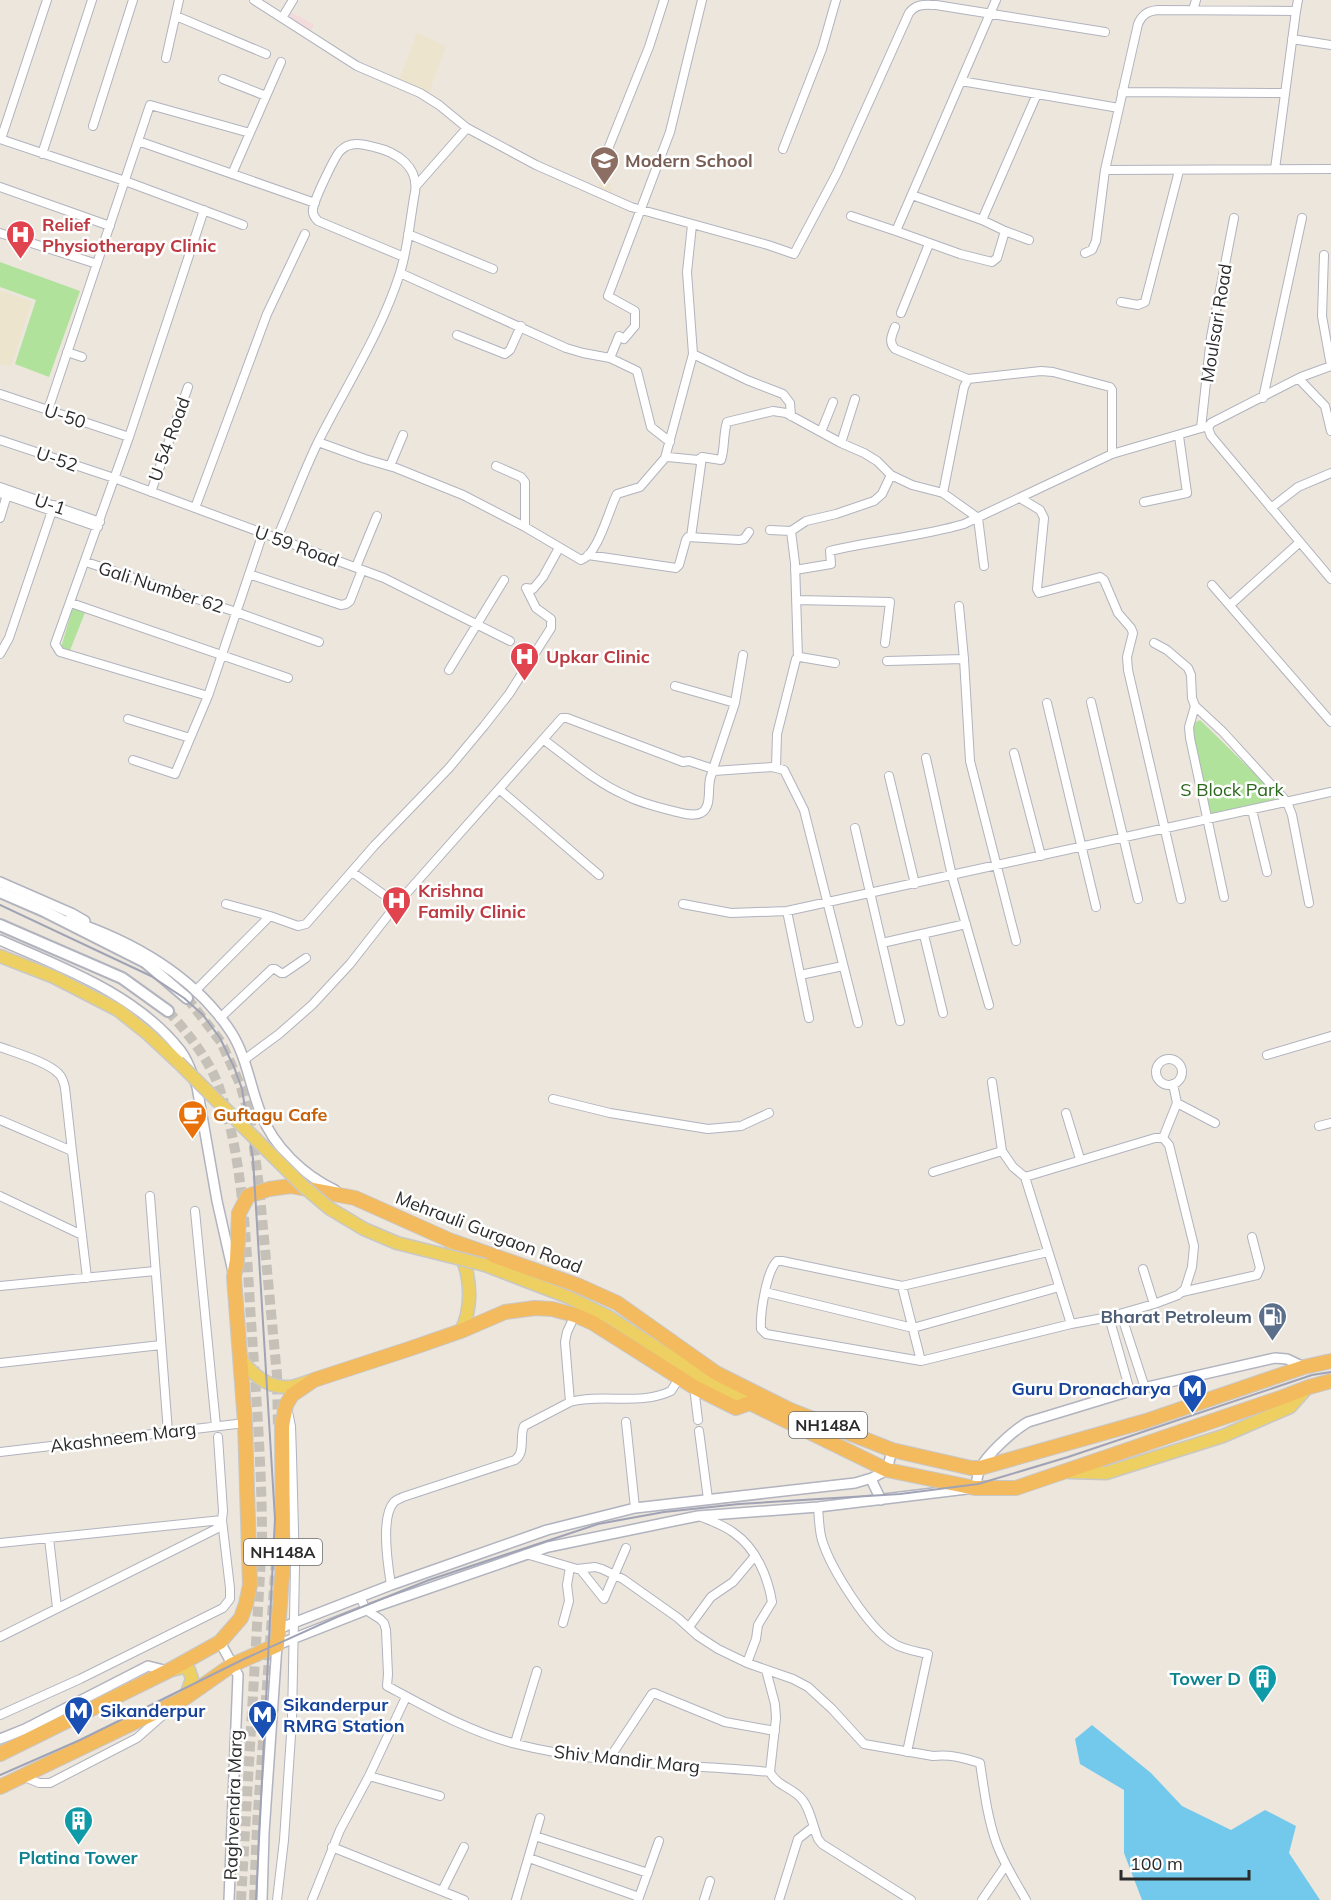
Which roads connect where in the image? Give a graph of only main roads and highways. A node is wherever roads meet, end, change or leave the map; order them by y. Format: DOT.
graph roads {
  1 [pos="0,892"];
  2 [pos="0,925"];
  3 [pos="0,956"];
  4 [pos="187,998"];
  5 [pos="168,1011"];
  6 [pos="449,1240"];
  7 [pos="461,1331"];
  8 [pos="241,1359"];
  9 [pos="1331,1361"];
  10 [pos="314,1380"];
  11 [pos="1331,1381"];
  12 [pos="750,1403"];
  13 [pos="168,1671"];
  14 [pos="182,1699"];
  15 [pos="0,1754"];
  16 [pos="0,1787"];
  1 -- 4 [label="main road"];
  2 -- 5 [label="main road"];
  3 -- 12 [label="main road, bridge"];
  6 -- 7 [label="main road"];
  6 -- 8 [label="highway, Mehrauli Gurgaon Road / NH148A"];
  6 -- 9 [label="highway, Mehrauli Gurgaon Road / NH148A"];
  7 -- 10 [label="highway, NH148A"];
  7 -- 12 [label="highway, NH148A"];
  8 -- 10 [label="main road"];
  8 -- 13 [label="highway, Mehrauli Gurgaon Road / NH148A"];
  10 -- 14 [label="highway, NH148A"];
  11 -- 12 [label="highway, NH148A"];
  13 -- 14 [label="main road"];
  13 -- 15 [label="highway, Mehrauli Gurgaon Road / NH148A"];
  14 -- 16 [label="highway"];
}
